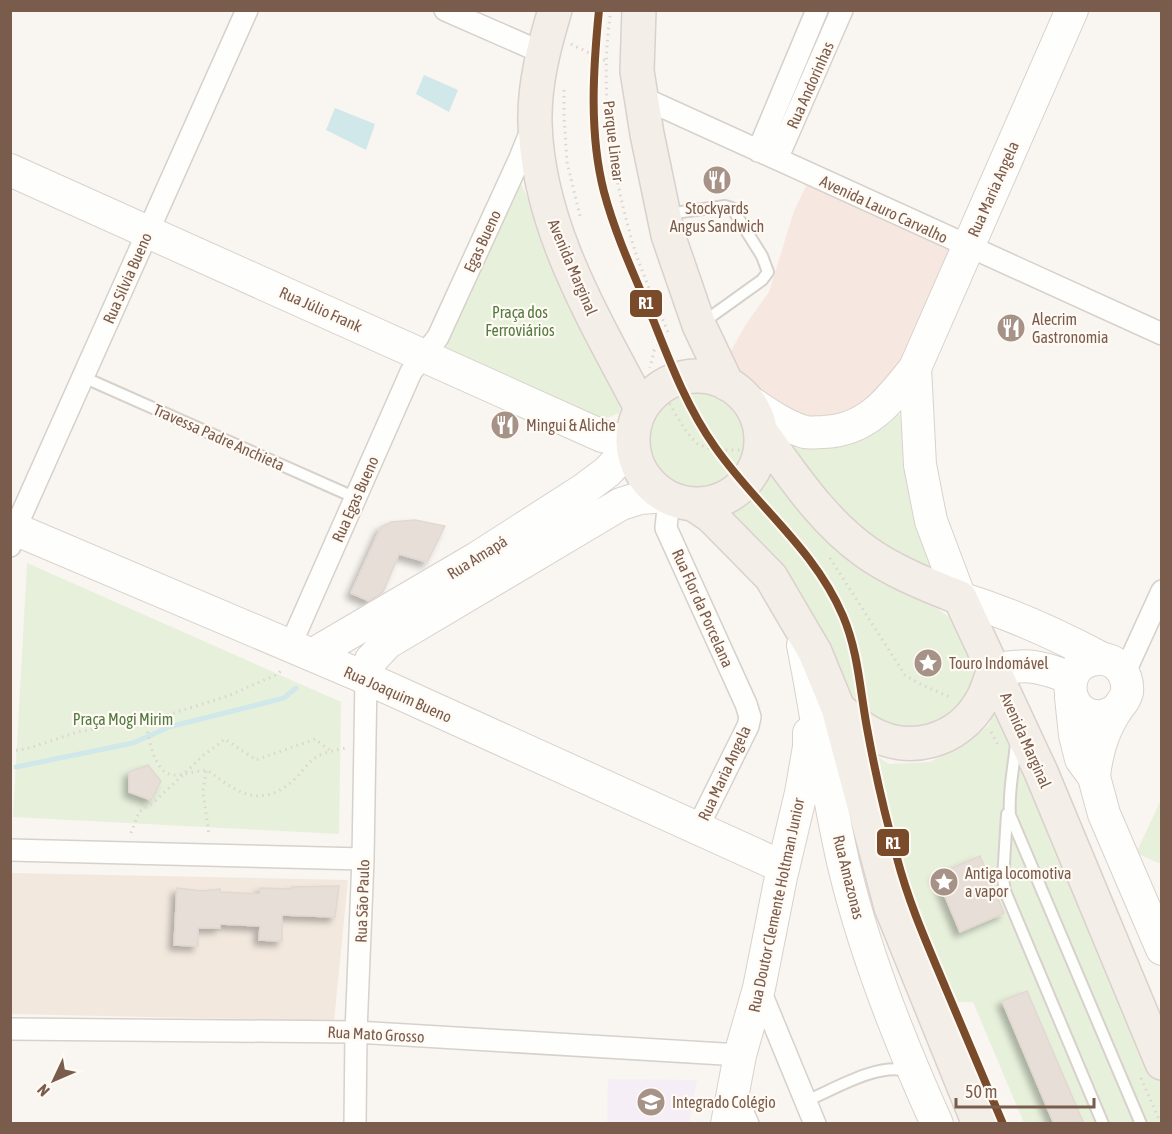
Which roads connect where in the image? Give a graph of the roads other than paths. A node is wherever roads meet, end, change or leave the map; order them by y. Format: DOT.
graph roads {
  1 [pos="246,10"];
  2 [pos="445,10"];
  3 [pos="639,10"];
  4 [pos="818,10"];
  5 [pos="842,10"];
  6 [pos="1072,10"];
  7 [pos="549,32"];
  8 [pos="629,77"];
  9 [pos="535,122"];
  10 [pos="768,155"];
  11 [pos="10,170"];
  12 [pos="663,214"];
  13 [pos="147,231"];
  14 [pos="968,247"];
  15 [pos="699,325"];
  16 [pos="1161,334"];
  17 [pos="423,356"];
  18 [pos="915,368"];
  19 [pos="83,377"];
  20 [pos="651,387"];
  21 [pos="737,392"];
  22 [pos="633,444"];
  23 [pos="759,446"];
  24 [pos="356,498"];
  25 [pos="676,499"];
  26 [pos="12,534"];
  27 [pos="1161,591"];
  28 [pos="960,598"];
  29 [pos="798,620"];
  30 [pos="302,651"];
  31 [pos="1112,666"];
  32 [pos="994,670"];
  33 [pos="366,678"];
  34 [pos="811,684"];
  35 [pos="1071,688"];
  36 [pos="838,708"];
  37 [pos="1116,711"];
  38 [pos="750,717"];
  39 [pos="1017,721"];
  40 [pos="1094,777"];
  41 [pos="1009,800"];
  42 [pos="697,829"];
  43 [pos="10,850"];
  44 [pos="363,860"];
  45 [pos="783,867"];
  46 [pos="1161,950"];
  47 [pos="759,988"];
  48 [pos="10,1029"];
  49 [pos="356,1032"];
  50 [pos="740,1055"];
  51 [pos="1161,1063"];
  52 [pos="914,1074"];
  53 [pos="734,1092"];
  54 [pos="806,1101"];
  55 [pos="356,1124"];
  56 [pos="727,1124"];
  57 [pos="748,1124"];
  58 [pos="815,1124"];
  59 [pos="937,1124"];
  60 [pos="979,1124"];
  61 [pos="1103,1124"];
  62 [pos="1141,1124"];
  1 -- 13 [label="street, Rua Silvia Bueno"];
  2 -- 7 [label="street"];
  3 -- 8 [label="main road"];
  4 -- 10 [label="street, Rua Andorinhas"];
  5 -- 10 [label="street, Rua Andorinhas"];
  6 -- 14 [label="street, Rua Maria Angela"];
  7 -- 9 [label="main road, Avenida Marginal"];
  8 -- 10 [label="street, Avenida Lauro Carvalho"];
  8 -- 12 [label="main road"];
  9 -- 17 [label="street, Egas Bueno"];
  9 -- 20 [label="main road, Avenida Marginal"];
  10 -- 14 [label="street, Avenida Lauro Carvalho"];
  11 -- 13 [label="street, Rua Júlio Frank"];
  12 -- 15 [label="main road"];
  12 -- 15 [label="lane"];
  13 -- 17 [label="street, Rua Júlio Frank"];
  13 -- 19 [label="street, Rua Silvia Bueno"];
  14 -- 16 [label="street, Avenida Lauro Carvalho"];
  14 -- 18 [label="street, Rua Maria Angela"];
  15 -- 21 [label="main road"];
  17 -- 22 [label="street, Rua Júlio Frank"];
  17 -- 24 [label="street, Rua Egas Bueno"];
  18 -- 21 [label="street, Rua Maria Angela"];
  18 -- 28 [label="street, Rua Maria Angela"];
  19 -- 24 [label="lane, Travessa Padre Anchieta"];
  19 -- 26 [label="street, Rua Silvia Bueno"];
  20 -- 21 [label="main road"];
  20 -- 22 [label="main road"];
  21 -- 23 [label="main road"];
  22 -- 25 [label="main road"];
  22 -- 30 [label="street, Rua Amapá"];
  23 -- 25 [label="main road"];
  23 -- 28 [label="main road"];
  24 -- 30 [label="street, Rua Egas Bueno"];
  25 -- 29 [label="main road"];
  25 -- 33 [label="street, Rua Amapá"];
  25 -- 38 [label="street, Rua Flor da Porcelana"];
  26 -- 30 [label="street, Rua Joaquim Bueno"];
  27 -- 31 [label="street"];
  28 -- 31 [label="street"];
  28 -- 32 [label="main road, Avenida Marginal"];
  29 -- 34 [label="street, Rua Amazonas"];
  29 -- 36 [label="main road"];
  30 -- 33 [label="street, Rua Joaquim Bueno"];
  31 -- 35 [label="street"];
  31 -- 37 [label="street"];
  32 -- 35 [label="street"];
  32 -- 36 [label="main road"];
  32 -- 39 [label="main road, Avenida Marginal"];
  33 -- 42 [label="street, Rua Joaquim Bueno"];
  33 -- 44 [label="street, Rua São Paulo"];
  34 -- 45 [label="street, Rua Doutor Clemente Holtman Junior"];
  34 -- 52 [label="street, Rua Amazonas"];
  35 -- 37 [label="street"];
  35 -- 40 [label="street"];
  36 -- 60 [label="main road"];
  37 -- 40 [label="street"];
  38 -- 42 [label="street, Rua Maria Angela"];
  39 -- 41 [label="lane"];
  39 -- 51 [label="main road, Avenida Marginal"];
  40 -- 46 [label="street"];
  41 -- 61 [label="lane"];
  41 -- 62 [label="lane"];
  42 -- 45 [label="street, Rua Joaquim Bueno"];
  43 -- 44 [label="street"];
  44 -- 49 [label="street, Rua São Paulo"];
  45 -- 47 [label="street, Rua Doutor Clemente Holtman Junior"];
  47 -- 50 [label="street, Rua Doutor Clemente Holtman Junior"];
  47 -- 54 [label="street"];
  48 -- 49 [label="street, Rua Mato Grosso"];
  49 -- 50 [label="street, Rua Mato Grosso"];
  49 -- 55 [label="street, Rua São Paulo"];
  50 -- 53 [label="street, Rua Doutor Clemente Holtman Junior"];
  52 -- 54 [label="lane"];
  52 -- 59 [label="street, Rua Amazonas"];
  53 -- 56 [label="street, Rua Doutor Clemente Holtman Junior"];
  53 -- 57 [label="street"];
  54 -- 58 [label="street"];
}
